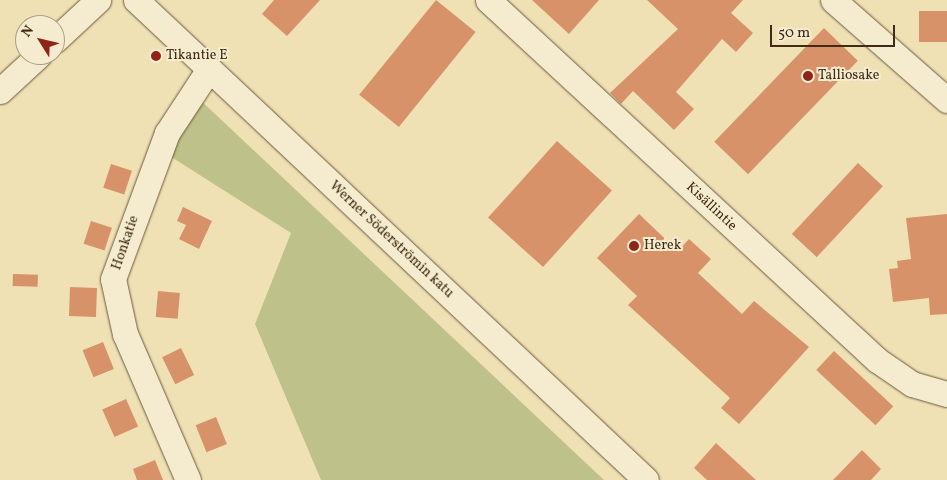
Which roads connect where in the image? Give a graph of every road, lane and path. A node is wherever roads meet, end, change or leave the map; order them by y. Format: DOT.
graph roads {
  1 [pos="98,0"];
  2 [pos="136,0"];
  3 [pos="488,0"];
  4 [pos="833,0"];
  5 [pos="65,31"];
  6 [pos="28,65"];
  7 [pos="209,69"];
  8 [pos="0,91"];
  9 [pos="947,100"];
  10 [pos="947,394"];
  11 [pos="188,480"];
  12 [pos="646,480"];
  1 -- 5 [label="street"];
  2 -- 7 [label="street, Werner Söderströmin katu"];
  3 -- 10 [label="street, Kisällintie"];
  4 -- 9 [label="street"];
  6 -- 8 [label="street"];
  7 -- 11 [label="street, Honkatie"];
  7 -- 12 [label="street, Werner Söderströmin katu"];
}
